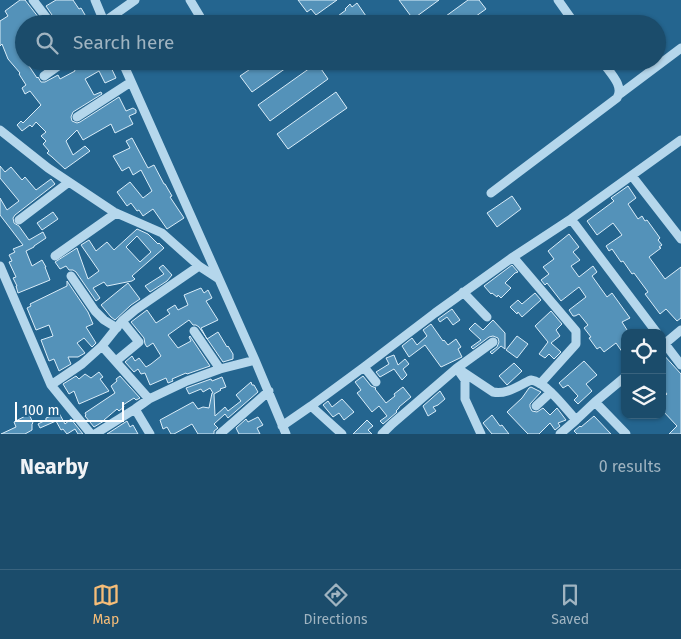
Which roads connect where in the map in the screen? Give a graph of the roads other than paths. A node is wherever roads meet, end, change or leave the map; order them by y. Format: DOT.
graph roads {
  1 [pos="33,0"];
  2 [pos="95,0"];
  3 [pos="135,0"];
  4 [pos="190,0"];
  5 [pos="558,0"];
  6 [pos="44,15"];
  7 [pos="102,15"];
  8 [pos="115,15"];
  9 [pos="199,15"];
  10 [pos="569,15"];
  11 [pos="681,48"];
  12 [pos="666,59"];
  13 [pos="52,70"];
  14 [pos="126,70"];
  15 [pos="608,70"];
  16 [pos="652,70"];
  17 [pos="44,76"];
  18 [pos="131,82"];
  19 [pos="620,94"];
  20 [pos="77,117"];
  21 [pos="0,130"];
  22 [pos="681,140"];
  23 [pos="632,176"];
  24 [pos="69,182"];
  25 [pos="491,192"];
  26 [pos="116,213"];
  27 [pos="571,219"];
  28 [pos="20,220"];
  29 [pos="681,239"];
  30 [pos="55,256"];
  31 [pos="514,257"];
  32 [pos="0,266"];
  33 [pos="199,266"];
  34 [pos="71,276"];
  35 [pos="220,279"];
  36 [pos="463,292"];
  37 [pos="487,317"];
  38 [pos="120,324"];
  39 [pos="654,329"];
  40 [pos="681,330"];
  41 [pos="194,331"];
  42 [pos="666,341"];
  43 [pos="493,342"];
  44 [pos="102,346"];
  45 [pos="666,347"];
  46 [pos="255,360"];
  47 [pos="116,361"];
  48 [pos="681,365"];
  49 [pos="364,367"];
  50 [pos="457,368"];
  51 [pos="220,369"];
  52 [pos="621,380"];
  53 [pos="376,382"];
  54 [pos="51,384"];
  55 [pos="540,384"];
  56 [pos="268,391"];
  57 [pos="551,392"];
  58 [pos="149,399"];
  59 [pos="595,402"];
  60 [pos="311,406"];
  61 [pos="536,406"];
  62 [pos="135,409"];
  63 [pos="576,420"];
  64 [pos="284,430"];
  65 [pos="91,434"];
  66 [pos="95,434"];
  67 [pos="150,434"];
  68 [pos="220,434"];
  69 [pos="342,434"];
  70 [pos="382,434"];
  71 [pos="481,434"];
  72 [pos="560,434"];
  73 [pos="626,434"];
  1 -- 6 [label="street"];
  2 -- 7 [label="street"];
  3 -- 8 [label="street"];
  4 -- 9 [label="street"];
  5 -- 10 [label="street"];
  11 -- 12 [label="street"];
  13 -- 17 [label="street"];
  14 -- 18 [label="street"];
  15 -- 19 [label="street"];
  16 -- 19 [label="street"];
  18 -- 20 [label="street"];
  18 -- 35 [label="street"];
  19 -- 25 [label="street"];
  21 -- 24 [label="street"];
  22 -- 23 [label="street"];
  23 -- 27 [label="street"];
  23 -- 29 [label="street"];
  24 -- 26 [label="street"];
  24 -- 28 [label="street"];
  26 -- 30 [label="street"];
  26 -- 33 [label="street"];
  27 -- 31 [label="street"];
  27 -- 39 [label="street"];
  31 -- 36 [label="street"];
  31 -- 55 [label="street"];
  32 -- 54 [label="street"];
  33 -- 35 [label="street"];
  33 -- 38 [label="street"];
  34 -- 38 [label="street"];
  35 -- 46 [label="street"];
  36 -- 37 [label="street"];
  36 -- 49 [label="street"];
  38 -- 44 [label="street"];
  38 -- 47 [label="street"];
  40 -- 42 [label="street"];
  41 -- 51 [label="street"];
  43 -- 50 [label="street"];
  44 -- 47 [label="street"];
  44 -- 54 [label="street"];
  45 -- 48 [label="street"];
  46 -- 51 [label="street"];
  46 -- 56 [label="street"];
  47 -- 58 [label="street"];
  49 -- 53 [label="street"];
  49 -- 60 [label="street"];
  50 -- 55 [label="street"];
  50 -- 70 [label="street"];
  50 -- 71 [label="street"];
  51 -- 58 [label="street"];
  52 -- 59 [label="street"];
  54 -- 65 [label="street"];
  55 -- 57 [label="street"];
  56 -- 64 [label="street"];
  56 -- 68 [label="street"];
  57 -- 61 [label="street"];
  57 -- 63 [label="street"];
  58 -- 62 [label="street"];
  59 -- 63 [label="street"];
  59 -- 73 [label="street"];
  60 -- 64 [label="street"];
  60 -- 69 [label="street"];
  62 -- 66 [label="street"];
  62 -- 67 [label="street"];
  63 -- 72 [label="street"];
}
